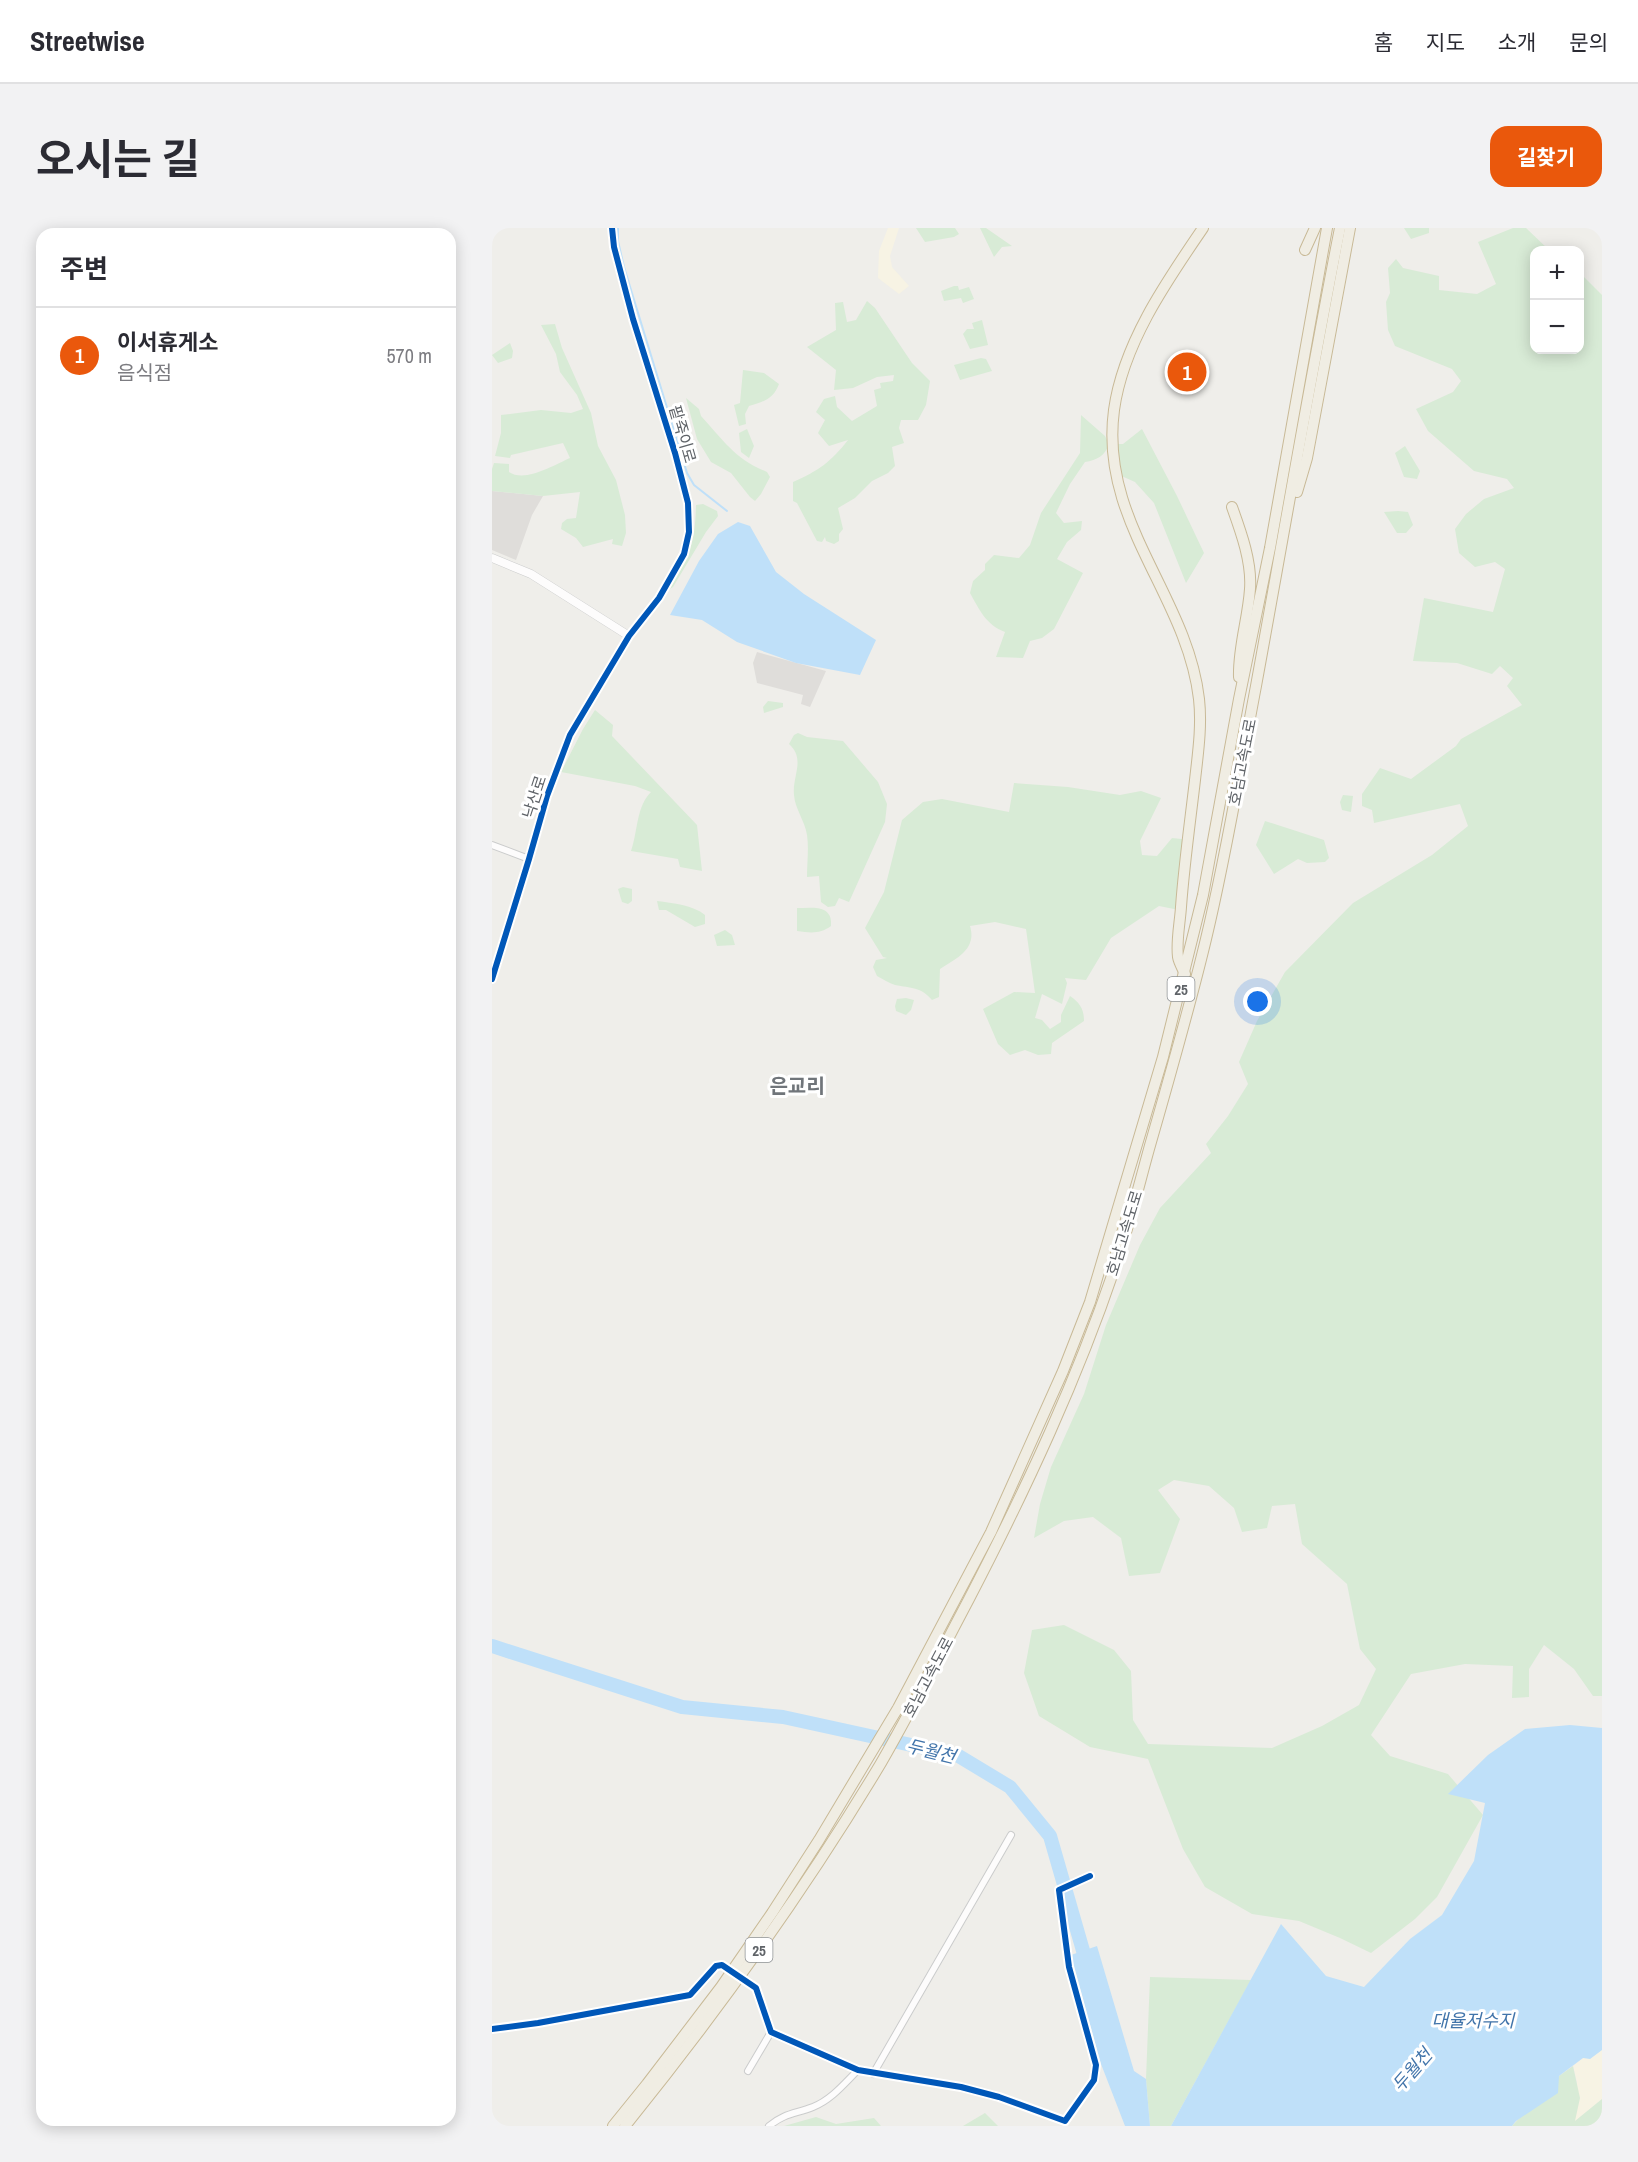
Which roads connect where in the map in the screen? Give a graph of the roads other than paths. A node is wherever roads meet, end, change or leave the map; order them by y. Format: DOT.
graph roads {
  1 [pos="612,228"];
  2 [pos="1203,228"];
  3 [pos="1212,228"];
  4 [pos="1315,228"];
  5 [pos="1327,228"];
  6 [pos="1340,228"];
  7 [pos="1350,228"];
  8 [pos="1305,250"];
  9 [pos="1173,272"];
  10 [pos="1232,507"];
  11 [pos="1281,554"];
  12 [pos="492,558"];
  13 [pos="629,636"];
  14 [pos="1239,699"];
  15 [pos="492,844"];
  16 [pos="529,859"];
  17 [pos="1185,974"];
  18 [pos="492,979"];
  19 [pos="1011,1835"];
  20 [pos="1090,1876"];
  21 [pos="722,1965"];
  22 [pos="749,1983"];
  23 [pos="492,2030"];
  24 [pos="771,2032"];
  25 [pos="858,2070"];
  26 [pos="748,2071"];
  27 [pos="873,2074"];
  28 [pos="612,2126"];
  29 [pos="625,2126"];
  30 [pos="769,2126"];
  1 -- 13 [label="street, 팥죽이로"];
  2 -- 9 [label="highway"];
  3 -- 9 [label="highway"];
  4 -- 8 [label="highway"];
  5 -- 14 [label="highway, 호남고속도로 / 25"];
  6 -- 11 [label="highway, 호남고속도로 / 25"];
  7 -- 11 [label="highway"];
  9 -- 17 [label="highway"];
  10 -- 14 [label="highway"];
  11 -- 29 [label="highway, 호남고속도로 / 25"];
  12 -- 13 [label="street"];
  13 -- 16 [label="street, 낙산로"];
  14 -- 17 [label="highway, 호남고속도로 / 25"];
  15 -- 16 [label="street"];
  16 -- 18 [label="street, 낙산로"];
  17 -- 28 [label="highway, 호남고속도로 / 25"];
  19 -- 27 [label="street"];
  20 -- 27 [label="street"];
  21 -- 23 [label="street"];
  22 -- 24 [label="street"];
  24 -- 25 [label="street"];
  24 -- 26 [label="street"];
  25 -- 27 [label="street"];
  25 -- 30 [label="street"];
}
